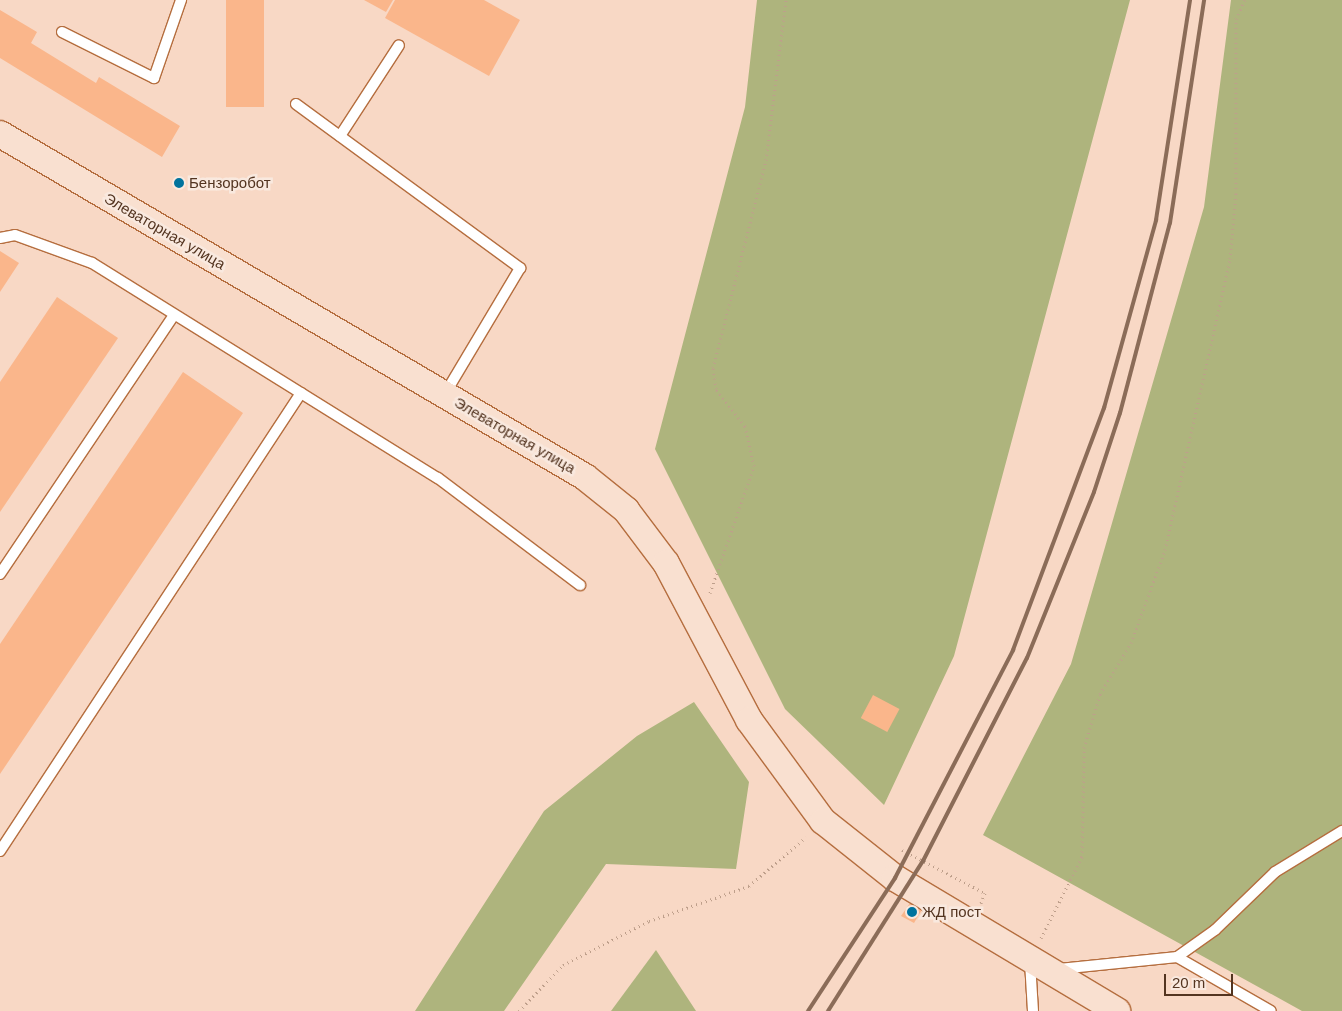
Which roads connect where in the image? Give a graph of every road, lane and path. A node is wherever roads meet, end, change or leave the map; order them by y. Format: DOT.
graph roads {
  1 [pos="181,0"];
  2 [pos="786,0"];
  3 [pos="1244,0"];
  4 [pos="62,32"];
  5 [pos="399,46"];
  6 [pos="296,104"];
  7 [pos="0,134"];
  8 [pos="340,136"];
  9 [pos="0,238"];
  10 [pos="174,315"];
  11 [pos="301,393"];
  12 [pos="445,394"];
  13 [pos="0,574"];
  14 [pos="580,584"];
  15 [pos="700,622"];
  16 [pos="823,821"];
  17 [pos="1342,831"];
  18 [pos="0,851"];
  19 [pos="1177,957"];
  20 [pos="1038,966"];
  21 [pos="519,1011"];
  22 [pos="1033,1011"];
  23 [pos="1117,1011"];
  24 [pos="1271,1011"];
  1 -- 4 [label="lane"];
  2 -- 15 [label="path"];
  3 -- 20 [label="path"];
  5 -- 8 [label="lane"];
  6 -- 8 [label="lane"];
  7 -- 12 [label="main road, Элеваторная улица"];
  8 -- 12 [label="lane"];
  9 -- 10 [label="lane"];
  10 -- 11 [label="lane"];
  10 -- 13 [label="lane"];
  11 -- 14 [label="lane"];
  11 -- 18 [label="lane"];
  12 -- 15 [label="main road, Элеваторная улица"];
  15 -- 16 [label="main road, Элеваторная улица"];
  16 -- 20 [label="main road, Элеваторная улица"];
  16 -- 21 [label="path"];
  17 -- 19 [label="lane"];
  19 -- 20 [label="lane"];
  19 -- 24 [label="lane"];
  20 -- 22 [label="lane"];
  20 -- 23 [label="main road, Элеваторная улица"];
}
